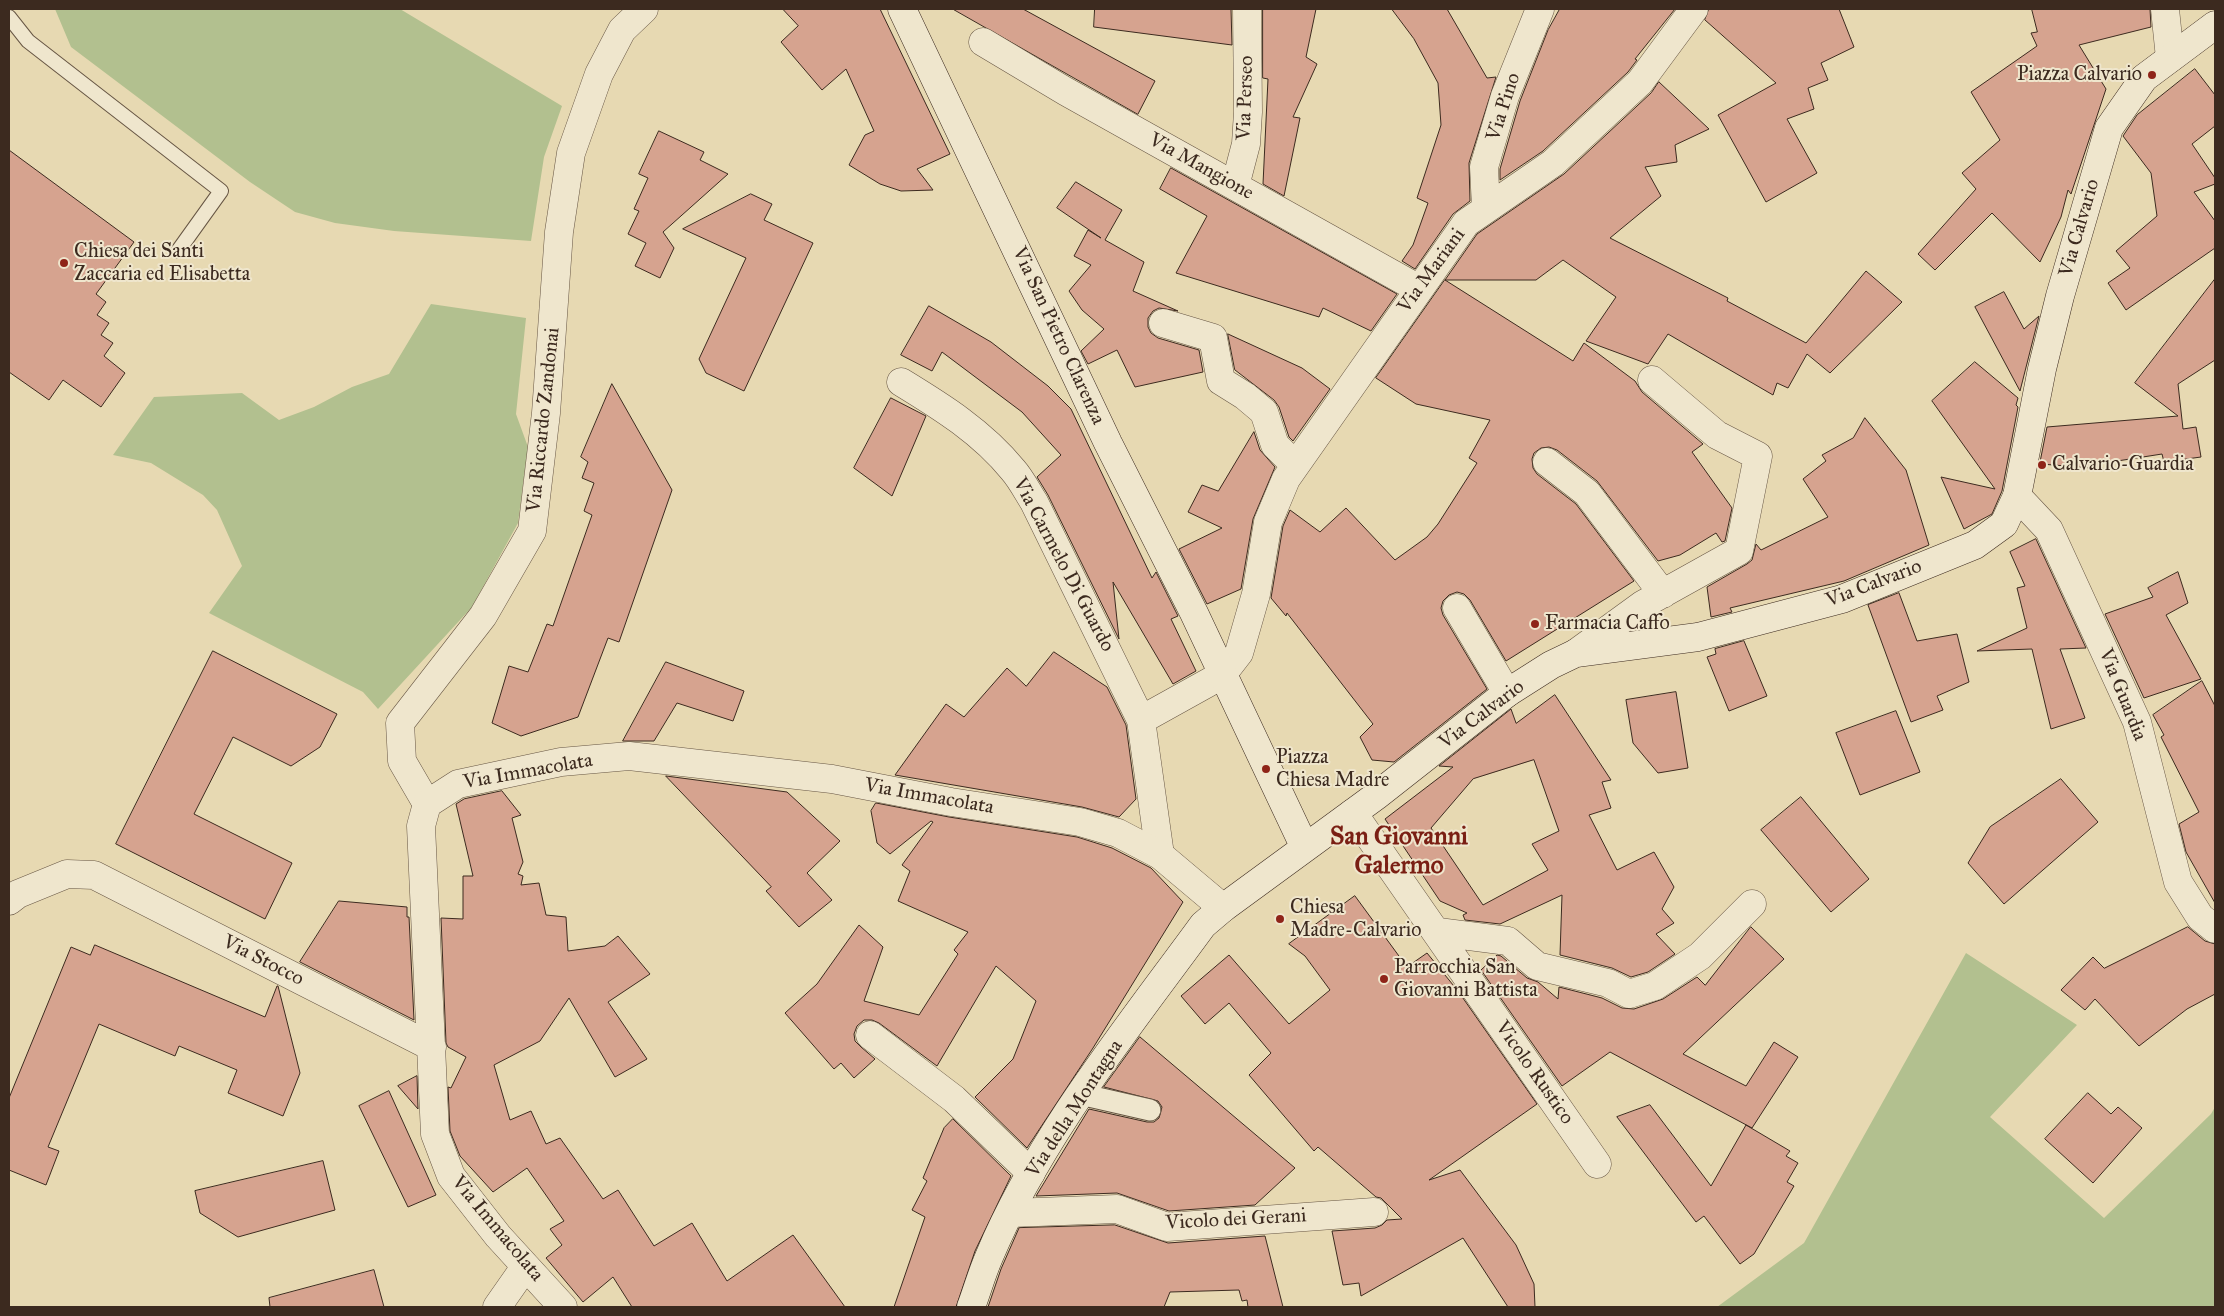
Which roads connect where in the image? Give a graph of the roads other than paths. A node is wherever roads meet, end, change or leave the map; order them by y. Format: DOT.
graph roads {
  1 [pos="644,9"];
  2 [pos="902,9"];
  3 [pos="1247,9"];
  4 [pos="1540,9"];
  5 [pos="1694,9"];
  6 [pos="2165,9"];
  7 [pos="9,17"];
  8 [pos="2215,25"];
  9 [pos="983,42"];
  10 [pos="2170,58"];
  11 [pos="1235,186"];
  12 [pos="1486,208"];
  13 [pos="178,251"];
  14 [pos="1419,289"];
  15 [pos="1163,323"];
  16 [pos="1652,380"];
  17 [pos="901,382"];
  18 [pos="1547,462"];
  19 [pos="1295,465"];
  20 [pos="2017,496"];
  21 [pos="1663,594"];
  22 [pos="1457,608"];
  23 [pos="1576,653"];
  24 [pos="1220,669"];
  25 [pos="1508,693"];
  26 [pos="1139,714"];
  27 [pos="427,804"];
  28 [pos="1353,813"];
  29 [pos="1305,848"];
  30 [pos="1160,855"];
  31 [pos="9,901"];
  32 [pos="1752,904"];
  33 [pos="1213,917"];
  34 [pos="2215,929"];
  35 [pos="1438,932"];
  36 [pos="870,1035"];
  37 [pos="432,1047"];
  38 [pos="1080,1094"];
  39 [pos="1150,1110"];
  40 [pos="1597,1164"];
  41 [pos="1031,1173"];
  42 [pos="1374,1212"];
  43 [pos="1011,1213"];
  44 [pos="525,1267"];
  45 [pos="497,1307"];
  46 [pos="563,1307"];
  47 [pos="971,1307"];
  1 -- 27 [label="street, Via Riccardo Zandonai"];
  2 -- 24 [label="street, Via San Pietro Clarenza"];
  3 -- 11 [label="street, Via Perseo"];
  4 -- 12 [label="street, Via Pino"];
  5 -- 12 [label="street, Via Mariani"];
  6 -- 10 [label="street"];
  7 -- 13 [label="lane"];
  8 -- 10 [label="street, Via Calvario"];
  9 -- 11 [label="street, Via Mangione"];
  10 -- 20 [label="street, Via Calvario"];
  11 -- 14 [label="street, Via Mangione"];
  12 -- 14 [label="street, Via Mariani"];
  14 -- 19 [label="street, Via Mariani"];
  15 -- 19 [label="street"];
  16 -- 21 [label="street"];
  17 -- 26 [label="street, Via Carmelo Di Guardo"];
  18 -- 21 [label="street"];
  19 -- 24 [label="street, Via Mariani"];
  20 -- 23 [label="street, Via Calvario"];
  20 -- 34 [label="street, Via Guardia"];
  21 -- 23 [label="street"];
  22 -- 25 [label="street"];
  23 -- 25 [label="street, Via Calvario"];
  24 -- 26 [label="street"];
  24 -- 29 [label="street, Via San Pietro Clarenza"];
  25 -- 28 [label="street, Via Calvario"];
  26 -- 30 [label="street, Via Carmelo Di Guardo"];
  27 -- 30 [label="street, Via Immacolata"];
  27 -- 37 [label="street, Via Immacolata"];
  28 -- 29 [label="street, Via Calvario"];
  28 -- 35 [label="street, Vicolo Rustico"];
  29 -- 33 [label="street, Via della Montagna"];
  30 -- 33 [label="street, Via Immacolata"];
  31 -- 37 [label="street, Via Stocco"];
  32 -- 35 [label="street"];
  33 -- 38 [label="street, Via della Montagna"];
  35 -- 40 [label="street, Vicolo Rustico"];
  36 -- 41 [label="street"];
  37 -- 44 [label="street, Via Immacolata"];
  38 -- 39 [label="street"];
  38 -- 41 [label="street, Via della Montagna"];
  41 -- 43 [label="street, Via della Montagna"];
  42 -- 43 [label="street, Vicolo dei Gerani"];
  43 -- 47 [label="street, Via della Montagna"];
  44 -- 45 [label="street"];
  44 -- 46 [label="street, Via Immacolata"];
}
